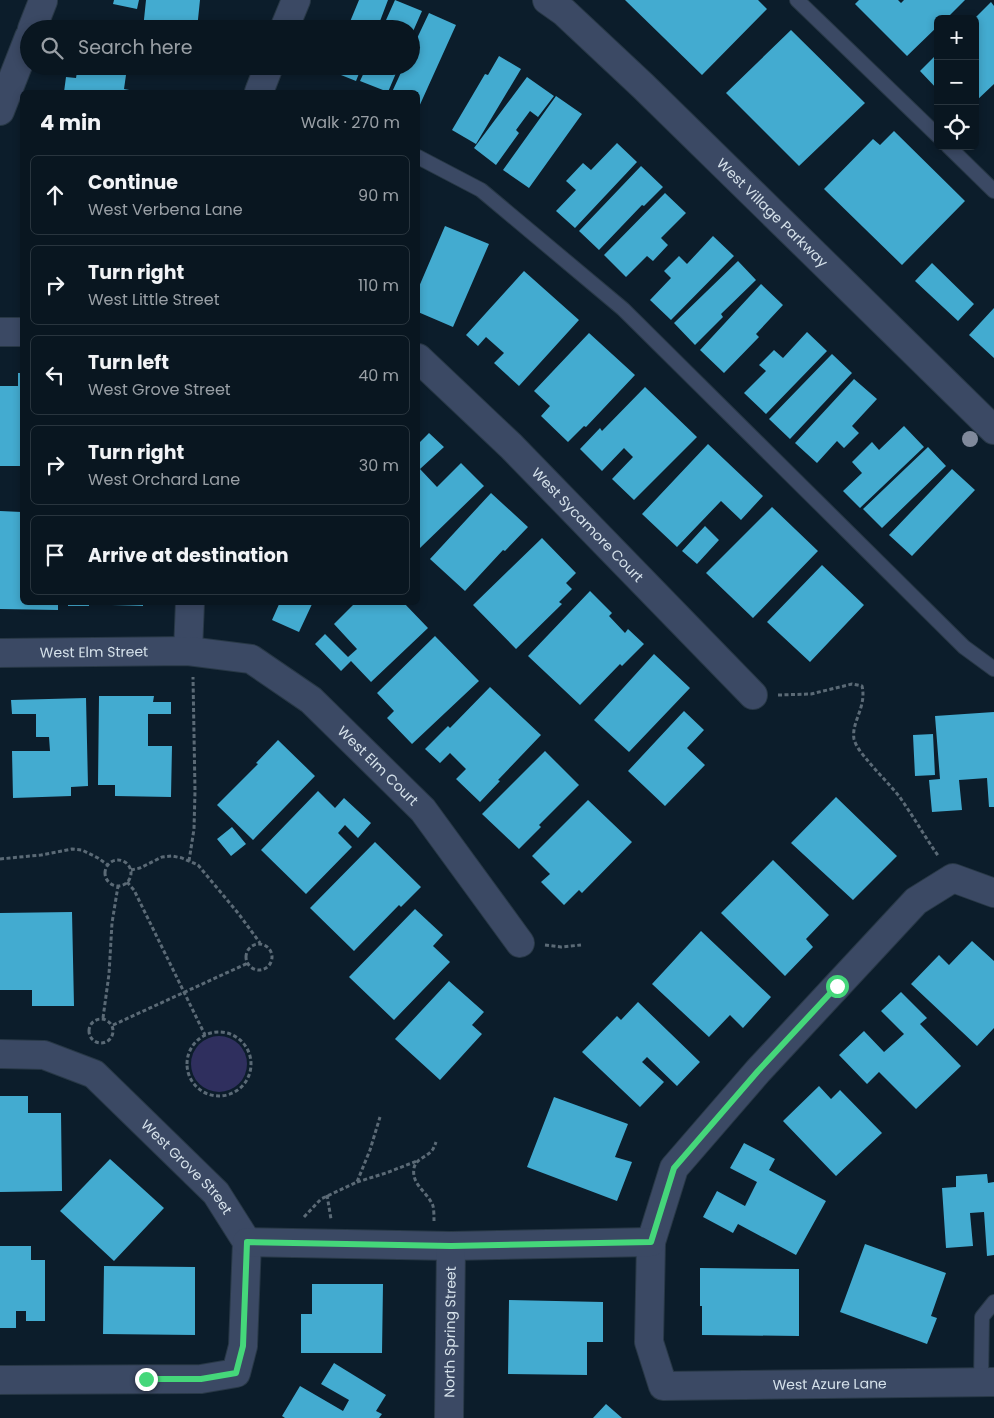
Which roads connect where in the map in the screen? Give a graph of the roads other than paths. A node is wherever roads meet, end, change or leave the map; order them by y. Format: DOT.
graph roads {
  1 [pos="296,0"];
  2 [pos="547,0"];
  3 [pos="797,0"];
  4 [pos="43,1"];
  5 [pos="36,20"];
  6 [pos="288,20"];
  7 [pos="20,60"];
  8 [pos="0,111"];
  9 [pos="934,132"];
  10 [pos="952,150"];
  11 [pos="420,158"];
  12 [pos="994,191"];
  13 [pos="0,332"];
  14 [pos="20,332"];
  15 [pos="420,360"];
  16 [pos="994,430"];
  17 [pos="190,605"];
  18 [pos="188,651"];
  19 [pos="0,653"];
  20 [pos="994,669"];
  21 [pos="753,695"];
  22 [pos="994,893"];
  23 [pos="520,943"];
  24 [pos="0,1054"];
  25 [pos="436,1233"];
  26 [pos="247,1242"];
  27 [pos="651,1242"];
  28 [pos="994,1302"];
  29 [pos="0,1380"];
  30 [pos="988,1382"];
  31 [pos="449,1418"];
  1 -- 6 [label="street"];
  2 -- 16 [label="street, West Village Parkway"];
  3 -- 9 [label="lane"];
  4 -- 5 [label="street"];
  7 -- 8 [label="street"];
  10 -- 12 [label="lane"];
  11 -- 20 [label="lane"];
  13 -- 14 [label="street"];
  15 -- 21 [label="street, West Sycamore Court"];
  17 -- 18 [label="street"];
  18 -- 19 [label="street, West Elm Street"];
  18 -- 23 [label="street, West Elm Court"];
  22 -- 27 [label="street"];
  24 -- 26 [label="street, West Grove Street"];
  25 -- 26 [label="street"];
  25 -- 27 [label="street"];
  25 -- 31 [label="street, North Spring Street"];
  26 -- 29 [label="street"];
  27 -- 30 [label="street, West Azure Lane"];
  28 -- 30 [label="lane"];
}
